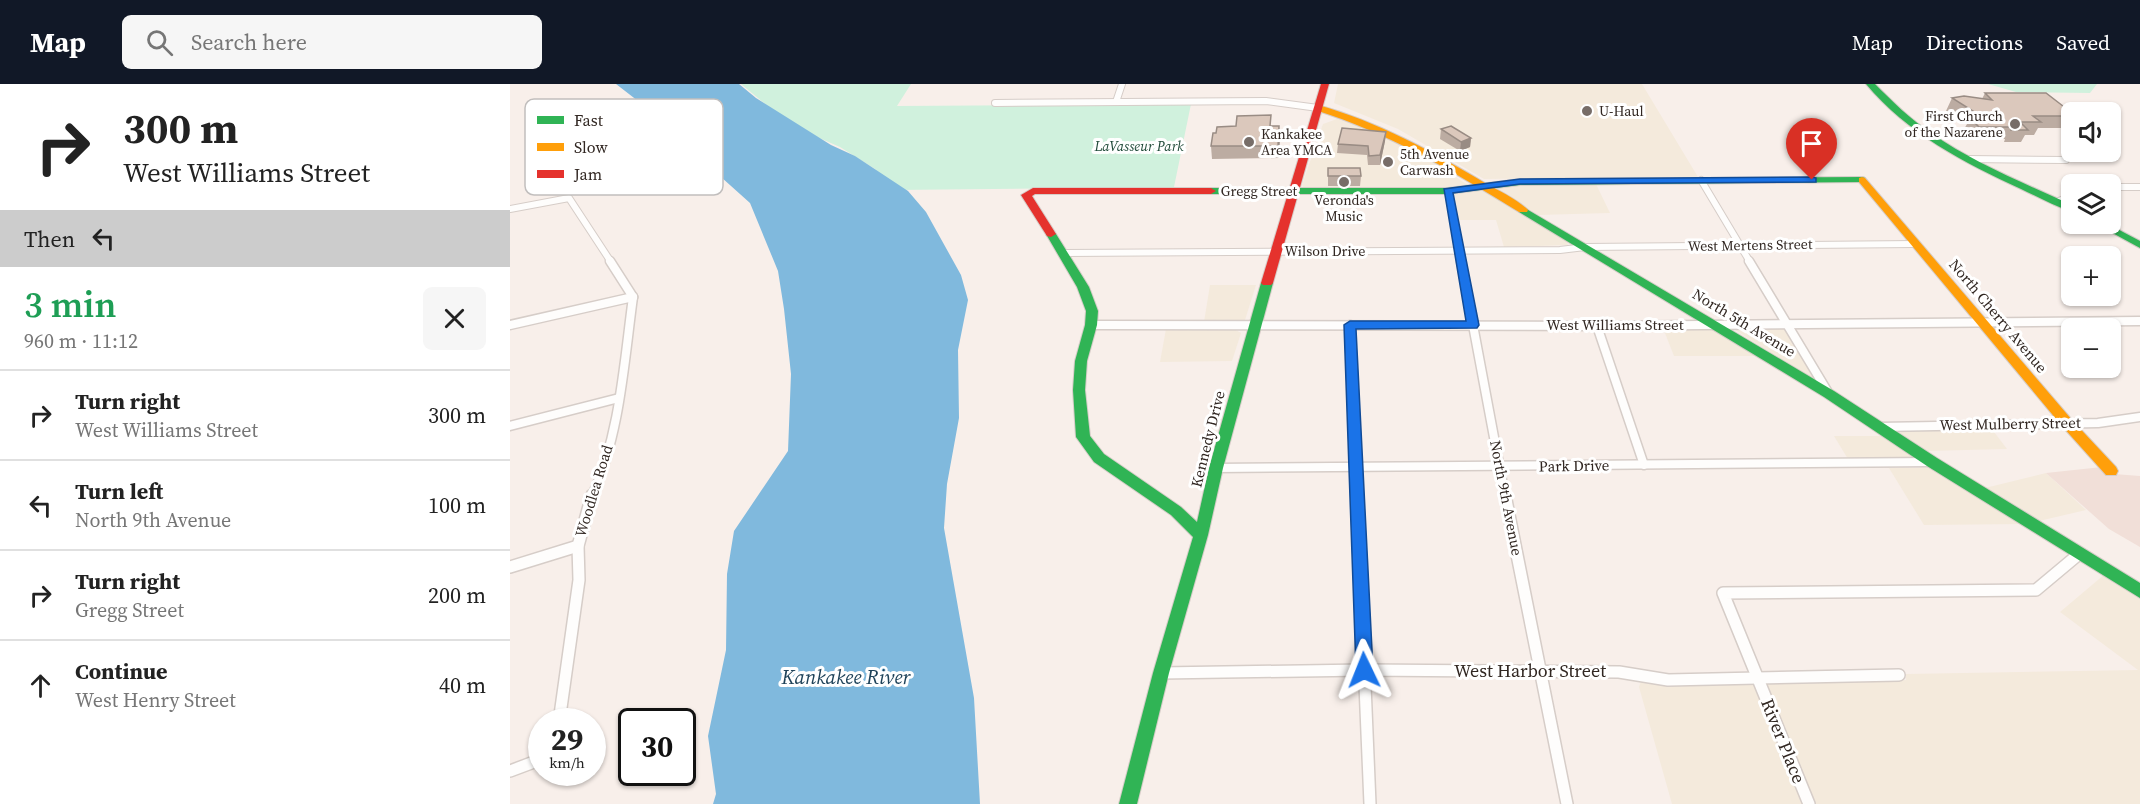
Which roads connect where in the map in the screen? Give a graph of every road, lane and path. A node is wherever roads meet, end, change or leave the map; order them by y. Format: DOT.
graph roads {
  1 [pos="1122,84"];
  2 [pos="1325,84"];
  3 [pos="1870,84"];
  4 [pos="1116,102"];
  5 [pos="995,104"];
  6 [pos="1318,108"];
  7 [pos="1968,159"];
  8 [pos="2061,160"];
  9 [pos="1701,180"];
  10 [pos="1862,180"];
  11 [pos="1484,186"];
  12 [pos="2121,187"];
  13 [pos="2140,187"];
  14 [pos="1292,190"];
  15 [pos="1448,191"];
  16 [pos="2061,200"];
  17 [pos="2055,202"];
  18 [pos="2061,204"];
  19 [pos="510,209"];
  20 [pos="2121,234"];
  21 [pos="2139,243"];
  22 [pos="1916,244"];
  23 [pos="1740,245"];
  24 [pos="1585,247"];
  25 [pos="1276,251"];
  26 [pos="1460,251"];
  27 [pos="1064,253"];
  28 [pos="633,297"];
  29 [pos="2140,321"];
  30 [pos="1787,323"];
  31 [pos="1983,323"];
  32 [pos="1716,324"];
  33 [pos="510,325"];
  34 [pos="1091,325"];
  35 [pos="1255,325"];
  36 [pos="1350,325"];
  37 [pos="1473,325"];
  38 [pos="1597,326"];
  39 [pos="1829,394"];
  40 [pos="619,398"];
  41 [pos="2140,417"];
  42 [pos="2067,423"];
  43 [pos="510,426"];
  44 [pos="1880,427"];
  45 [pos="1932,462"];
  46 [pos="1644,465"];
  47 [pos="1356,467"];
  48 [pos="1499,467"];
  49 [pos="1216,468"];
  50 [pos="2111,471"];
  51 [pos="1201,535"];
  52 [pos="578,546"];
  53 [pos="2079,554"];
  54 [pos="510,567"];
  55 [pos="2140,591"];
  56 [pos="1364,670"];
  57 [pos="1540,672"];
  58 [pos="1161,673"];
  59 [pos="1899,675"];
  60 [pos="1757,678"];
  61 [pos="561,708"];
  62 [pos="528,764"];
  63 [pos="510,771"];
  64 [pos="1128,804"];
  65 [pos="1370,804"];
  66 [pos="1567,804"];
  67 [pos="1809,804"];
  1 -- 4 [label="street"];
  2 -- 6 [label="street, Kennedy Drive"];
  3 -- 7 [label="street"];
  4 -- 5 [label="street"];
  4 -- 6 [label="street"];
  6 -- 11 [label="street, North 5th Avenue"];
  6 -- 14 [label="street, Kennedy Drive"];
  7 -- 8 [label="street"];
  7 -- 17 [label="street"];
  9 -- 10 [label="street, Gregg Street"];
  9 -- 11 [label="street, Gregg Street"];
  9 -- 23 [label="street"];
  10 -- 22 [label="street, North Cherry Avenue"];
  11 -- 15 [label="street, Gregg Street"];
  11 -- 24 [label="street, North 5th Avenue"];
  12 -- 13 [label="street"];
  14 -- 15 [label="street, Gregg Street"];
  14 -- 25 [label="street, Kennedy Drive"];
  14 -- 27 [label="street, Gregg Street"];
  15 -- 26 [label="street, North 9th Avenue"];
  16 -- 17 [label="street"];
  17 -- 18 [label="street"];
  19 -- 28 [label="street"];
  20 -- 21 [label="street"];
  22 -- 23 [label="street, West Mertens Street"];
  22 -- 31 [label="street, North Cherry Avenue"];
  23 -- 24 [label="street, West Mertens Street"];
  23 -- 30 [label="street"];
  24 -- 26 [label="street, Wilson Drive"];
  24 -- 32 [label="street, North 5th Avenue"];
  25 -- 26 [label="street, Wilson Drive"];
  25 -- 27 [label="street, Wilson Drive"];
  25 -- 35 [label="street, Kennedy Drive"];
  26 -- 37 [label="street, North 9th Avenue"];
  27 -- 34 [label="street"];
  28 -- 33 [label="street"];
  28 -- 40 [label="street, Woodlea Road"];
  29 -- 31 [label="street, West Williams Street"];
  30 -- 31 [label="street, West Williams Street"];
  30 -- 32 [label="street, West Williams Street"];
  30 -- 39 [label="street"];
  31 -- 42 [label="street, North Cherry Avenue"];
  32 -- 38 [label="street, West Williams Street"];
  32 -- 39 [label="street, North 5th Avenue"];
  34 -- 35 [label="street, West Williams Street"];
  34 -- 51 [label="street"];
  35 -- 36 [label="street, West Williams Street"];
  35 -- 49 [label="street, Kennedy Drive"];
  36 -- 37 [label="street, West Williams Street"];
  36 -- 47 [label="street"];
  37 -- 38 [label="street, West Williams Street"];
  37 -- 48 [label="street, North 9th Avenue"];
  38 -- 46 [label="street"];
  39 -- 44 [label="street, North 5th Avenue"];
  40 -- 43 [label="street"];
  40 -- 52 [label="street, Woodlea Road"];
  41 -- 42 [label="street, West Mulberry Street"];
  42 -- 44 [label="street, West Mulberry Street"];
  42 -- 50 [label="street, North Cherry Avenue"];
  44 -- 45 [label="street, North 5th Avenue"];
  45 -- 46 [label="street, Park Drive"];
  45 -- 53 [label="street, North 5th Avenue"];
  46 -- 48 [label="street, Park Drive"];
  47 -- 48 [label="street, Park Drive"];
  47 -- 49 [label="street, Park Drive"];
  47 -- 56 [label="street"];
  48 -- 57 [label="street, North 9th Avenue"];
  49 -- 51 [label="street, Kennedy Drive"];
  51 -- 58 [label="street, Kennedy Drive"];
  52 -- 54 [label="street"];
  52 -- 61 [label="street, Woodlea Road"];
  53 -- 55 [label="street, North 5th Avenue"];
  53 -- 60 [label="street, River Place"];
  56 -- 57 [label="street, West Harbor Street"];
  56 -- 58 [label="street, West Harbor Street"];
  56 -- 65 [label="street"];
  57 -- 60 [label="street, West Harbor Street"];
  57 -- 66 [label="street, North 9th Avenue"];
  58 -- 64 [label="street, Kennedy Drive"];
  59 -- 60 [label="street, West Harbor Street"];
  60 -- 67 [label="street, River Place"];
  62 -- 63 [label="street"];
}
